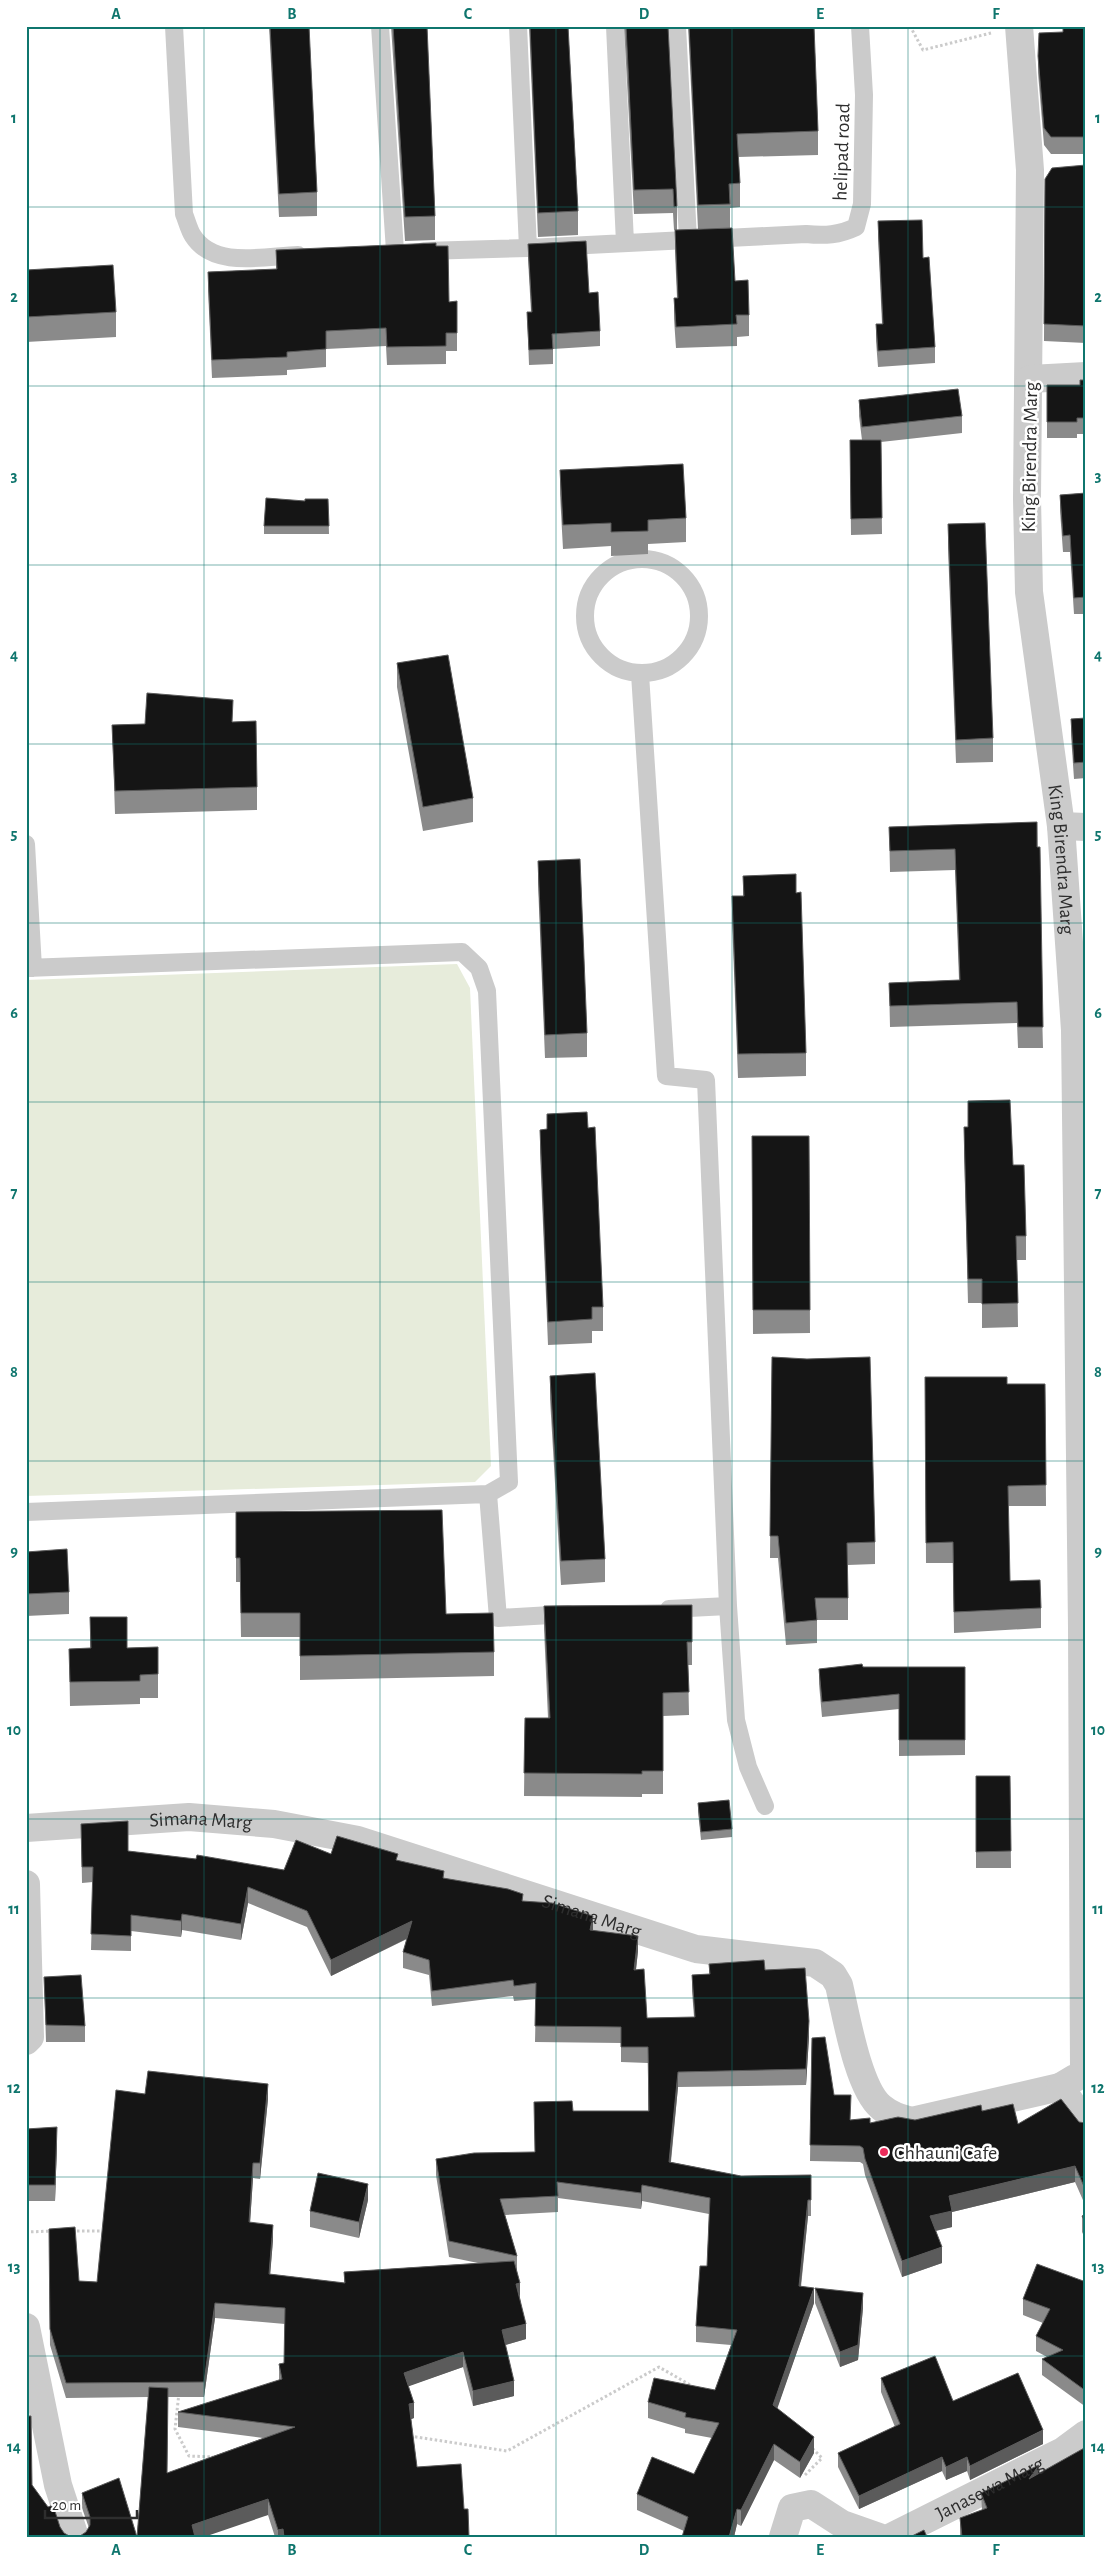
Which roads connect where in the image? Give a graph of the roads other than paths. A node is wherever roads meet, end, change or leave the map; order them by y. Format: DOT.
graph roads {
  1 [pos="174,26"];
  2 [pos="380,26"];
  3 [pos="518,26"];
  4 [pos="615,26"];
  5 [pos="678,26"];
  6 [pos="860,26"];
  7 [pos="1019,26"];
  8 [pos="1058,169"];
  9 [pos="1030,170"];
  10 [pos="688,239"];
  11 [pos="625,243"];
  12 [pos="528,248"];
  13 [pos="394,251"];
  14 [pos="374,252"];
  15 [pos="315,254"];
  16 [pos="1086,376"];
  17 [pos="1030,379"];
  18 [pos="640,674"];
  19 [pos="1074,826"];
  20 [pos="26,844"];
  21 [pos="29,968"];
  22 [pos="1081,1030"];
  23 [pos="1081,1253"];
  24 [pos="488,1494"];
  25 [pos="26,1512"];
  26 [pos="728,1606"];
  27 [pos="652,1610"];
  28 [pos="585,1613"];
  29 [pos="765,1806"];
  30 [pos="26,1828"];
  31 [pos="26,1884"];
  32 [pos="26,2041"];
  33 [pos="1085,2072"];
  34 [pos="1060,2087"];
  35 [pos="1086,2124"];
  36 [pos="26,2327"];
  37 [pos="1086,2434"];
  38 [pos="75,2537"];
  39 [pos="782,2537"];
  40 [pos="879,2537"];
  41 [pos="891,2537"];
  1 -- 15 [label="lane"];
  2 -- 13 [label="lane"];
  3 -- 12 [label="lane"];
  4 -- 11 [label="lane"];
  5 -- 10 [label="lane"];
  6 -- 10 [label="lane, helipad road"];
  7 -- 9 [label="street, King Birendra Marg"];
  8 -- 9 [label="street"];
  9 -- 17 [label="street, King Birendra Marg"];
  10 -- 11 [label="lane"];
  11 -- 12 [label="lane"];
  12 -- 13 [label="lane"];
  13 -- 14 [label="lane"];
  16 -- 17 [label="street"];
  17 -- 19 [label="street, King Birendra Marg"];
  18 -- 18 [label="lane"];
  18 -- 26 [label="lane"];
  19 -- 22 [label="street, King Birendra Marg"];
  20 -- 21 [label="lane"];
  21 -- 24 [label="lane"];
  22 -- 23 [label="street, King Birendra Marg"];
  23 -- 33 [label="street, King Birendra Marg"];
  24 -- 25 [label="lane"];
  24 -- 28 [label="lane"];
  26 -- 27 [label="lane"];
  26 -- 29 [label="lane"];
  30 -- 34 [label="street, Simana Marg"];
  31 -- 32 [label="street"];
  33 -- 34 [label="street, King Birendra Marg"];
  34 -- 35 [label="street"];
  36 -- 38 [label="street"];
  37 -- 41 [label="street, Janasewa Marg"];
  39 -- 40 [label="street"];
}
